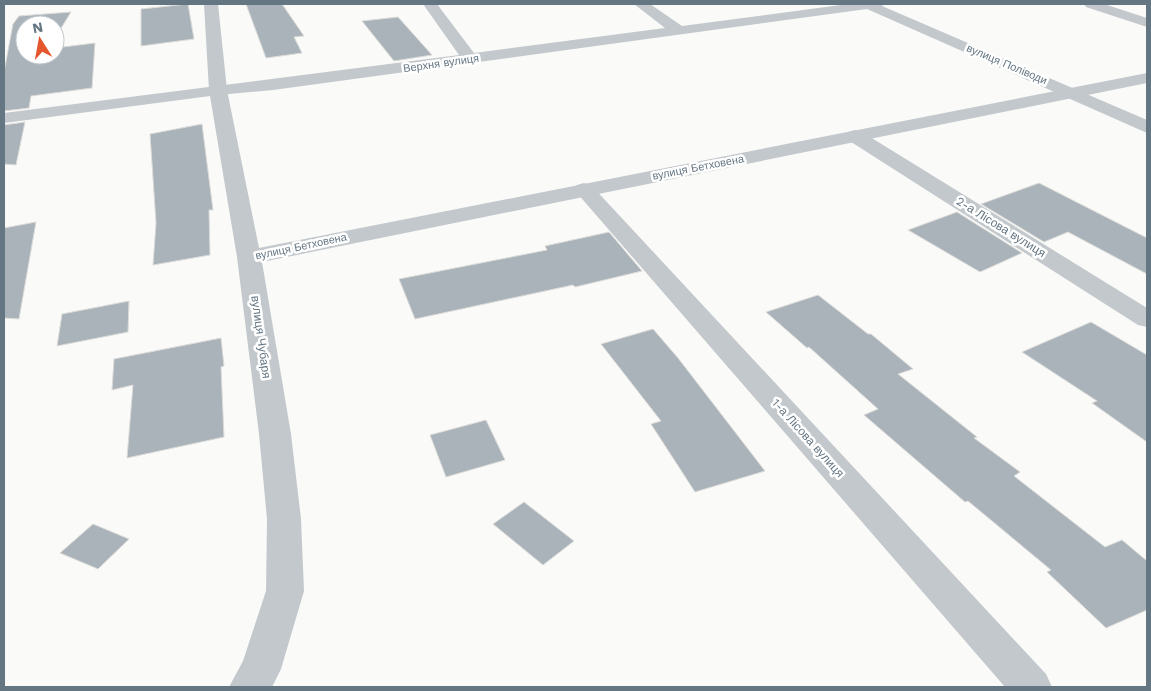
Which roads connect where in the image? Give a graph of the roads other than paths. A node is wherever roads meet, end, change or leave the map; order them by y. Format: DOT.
graph roads {
  1 [pos="210,4"];
  2 [pos="430,4"];
  3 [pos="641,4"];
  4 [pos="870,4"];
  5 [pos="1091,4"];
  6 [pos="1147,23"];
  7 [pos="678,30"];
  8 [pos="470,60"];
  9 [pos="1147,78"];
  10 [pos="218,90"];
  11 [pos="1072,93"];
  12 [pos="4,118"];
  13 [pos="1147,127"];
  14 [pos="855,136"];
  15 [pos="584,189"];
  16 [pos="249,257"];
  17 [pos="1147,319"];
  18 [pos="255,678"];
  19 [pos="1031,687"];
  1 -- 10 [label="street, вулиця Чубаря"];
  2 -- 8 [label="street"];
  3 -- 7 [label="street"];
  4 -- 7 [label="street, Верхня вулиця"];
  4 -- 11 [label="street, вулиця Поліводи"];
  5 -- 6 [label="street"];
  7 -- 8 [label="street, Верхня вулиця"];
  8 -- 10 [label="street, Верхня вулиця"];
  9 -- 11 [label="street, вулиця Бетховена"];
  10 -- 12 [label="street, Верхня вулиця"];
  10 -- 16 [label="street, вулиця Чубаря"];
  11 -- 13 [label="street, вулиця Поліводи"];
  11 -- 14 [label="street, вулиця Бетховена"];
  14 -- 15 [label="street, вулиця Бетховена"];
  14 -- 17 [label="street, 2-а Лісова вулиця"];
  15 -- 16 [label="street, вулиця Бетховена"];
  15 -- 19 [label="street, 1-а Лісова вулиця"];
  16 -- 18 [label="street, вулиця Чубаря"];
}
